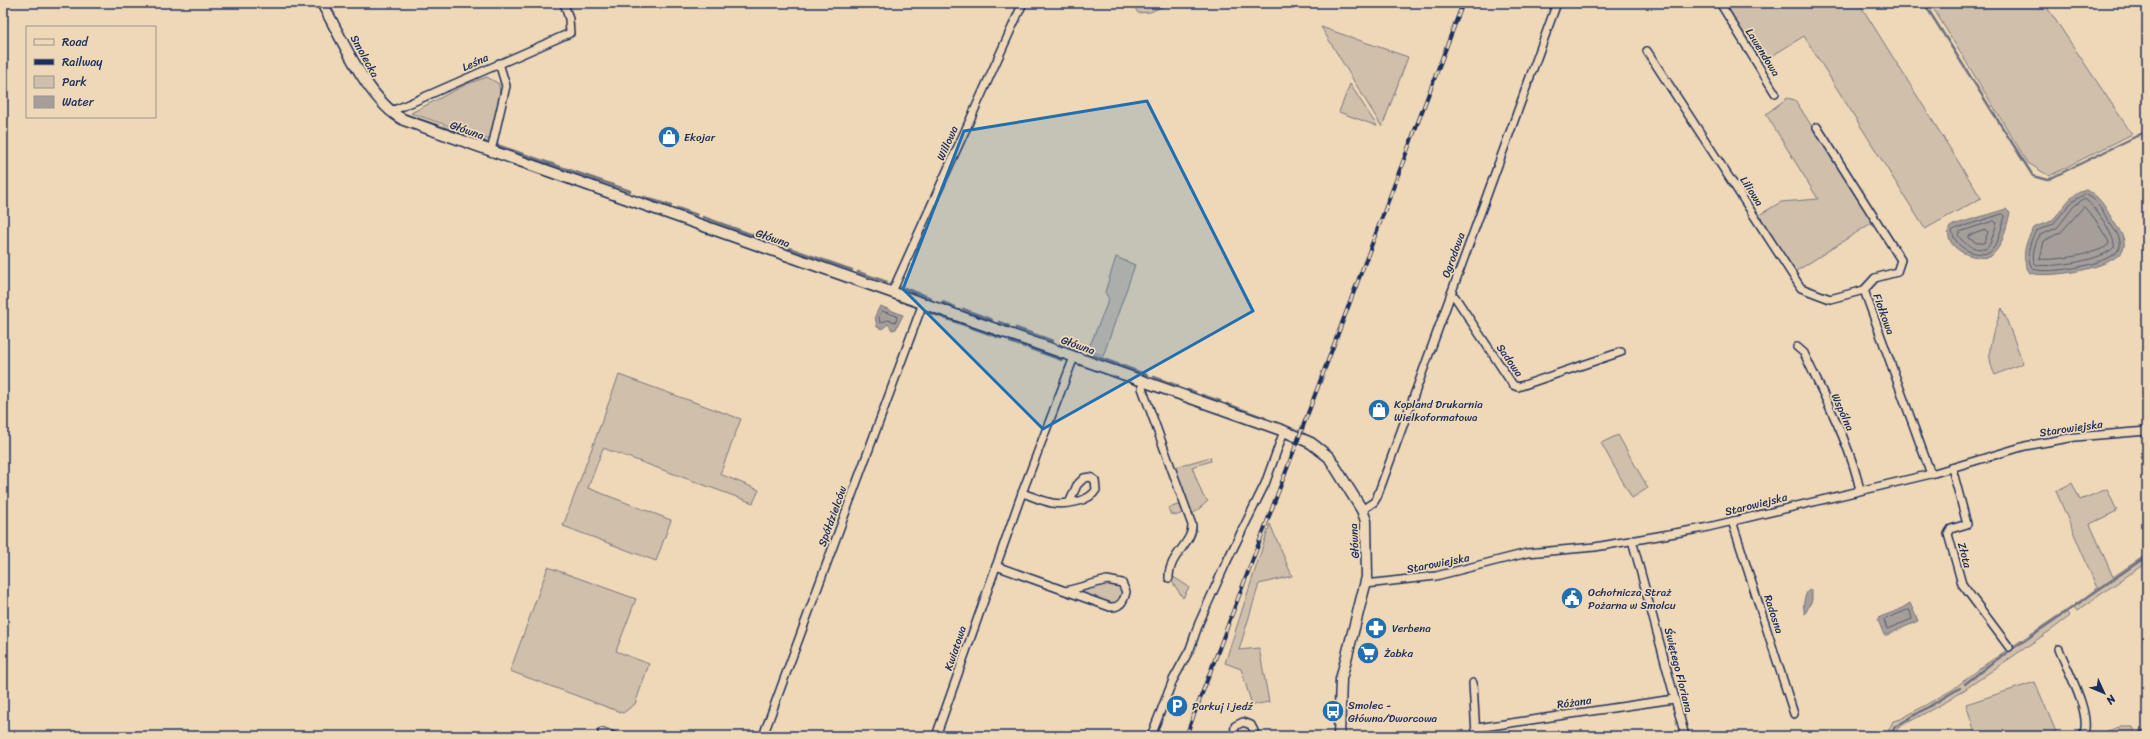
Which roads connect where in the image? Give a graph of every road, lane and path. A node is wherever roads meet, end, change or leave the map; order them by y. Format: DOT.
graph roads {
  1 [pos="322,3"];
  2 [pos="564,3"];
  3 [pos="1023,3"];
  4 [pos="1557,3"];
  5 [pos="1720,3"];
  6 [pos="1647,51"];
  7 [pos="499,63"];
  8 [pos="1776,92"];
  9 [pos="391,113"];
  10 [pos="1817,127"];
  11 [pos="490,151"];
  12 [pos="1864,290"];
  13 [pos="892,292"];
  14 [pos="1450,295"];
  15 [pos="923,303"];
  16 [pos="1797,347"];
  17 [pos="1621,352"];
  18 [pos="1074,357"];
  19 [pos="1144,381"];
  20 [pos="1284,431"];
  21 [pos="2147,432"];
  22 [pos="1952,468"];
  23 [pos="1931,474"];
  24 [pos="1860,490"];
  25 [pos="1022,493"];
  26 [pos="1070,501"];
  27 [pos="1362,510"];
  28 [pos="1732,521"];
  29 [pos="1632,540"];
  30 [pos="996,566"];
  31 [pos="1169,578"];
  32 [pos="1366,584"];
  33 [pos="1066,591"];
  34 [pos="2009,646"];
  35 [pos="2059,649"];
  36 [pos="1473,683"];
  37 [pos="1674,699"];
  38 [pos="1794,714"];
  39 [pos="1477,728"];
  40 [pos="602,732"];
  41 [pos="2147,734"];
  42 [pos="613,736"];
  43 [pos="763,736"];
  44 [pos="936,736"];
  45 [pos="1151,736"];
  46 [pos="1234,736"];
  47 [pos="1253,736"];
  48 [pos="1338,736"];
  49 [pos="1476,736"];
  50 [pos="1685,736"];
  51 [pos="2083,736"];
  52 [pos="2142,736"];
  1 -- 9 [label="street, Smolecka"];
  2 -- 7 [label="street, Leśna"];
  3 -- 13 [label="street, Willowa"];
  4 -- 14 [label="street, Ogrodowa"];
  5 -- 8 [label="street, Lawendowa"];
  6 -- 12 [label="street, Liliowa"];
  7 -- 9 [label="street, Leśna"];
  7 -- 11 [label="street"];
  9 -- 11 [label="street, Główna"];
  10 -- 12 [label="street, Fiołkowa"];
  11 -- 13 [label="street, Główna"];
  12 -- 23 [label="street, Fiołkowa"];
  13 -- 15 [label="street, Główna"];
  14 -- 17 [label="street, Sadowa"];
  14 -- 27 [label="street, Ogrodowa"];
  15 -- 18 [label="street, Główna"];
  15 -- 43 [label="street, Spółdzielców"];
  16 -- 24 [label="street, Wspólna"];
  18 -- 19 [label="street, Główna"];
  18 -- 25 [label="street, Kwiatowa"];
  19 -- 20 [label="street, Główna"];
  19 -- 31 [label="street"];
  20 -- 27 [label="street, Główna"];
  20 -- 45 [label="street"];
  21 -- 22 [label="street, Starowiejska"];
  22 -- 23 [label="street, Starowiejska"];
  22 -- 34 [label="street, Złota"];
  23 -- 24 [label="street, Starowiejska"];
  24 -- 28 [label="street, Starowiejska"];
  25 -- 26 [label="street"];
  25 -- 30 [label="street, Kwiatowa"];
  27 -- 32 [label="street, Główna"];
  28 -- 29 [label="street, Starowiejska"];
  28 -- 38 [label="street, Radosna"];
  29 -- 32 [label="street, Starowiejska"];
  29 -- 37 [label="street, Świętego Floriana"];
  30 -- 33 [label="street"];
  30 -- 44 [label="street, Kwiatowa"];
  32 -- 48 [label="street, Główna"];
  33 -- 33 [label="street"];
  35 -- 51 [label="street"];
  36 -- 39 [label="street"];
  37 -- 39 [label="street, Różana"];
  37 -- 50 [label="street, Świętego Floriana"];
  39 -- 49 [label="street"];
  40 -- 42 [label="street"];
  41 -- 52 [label="street"];
  46 -- 47 [label="street"];
}
